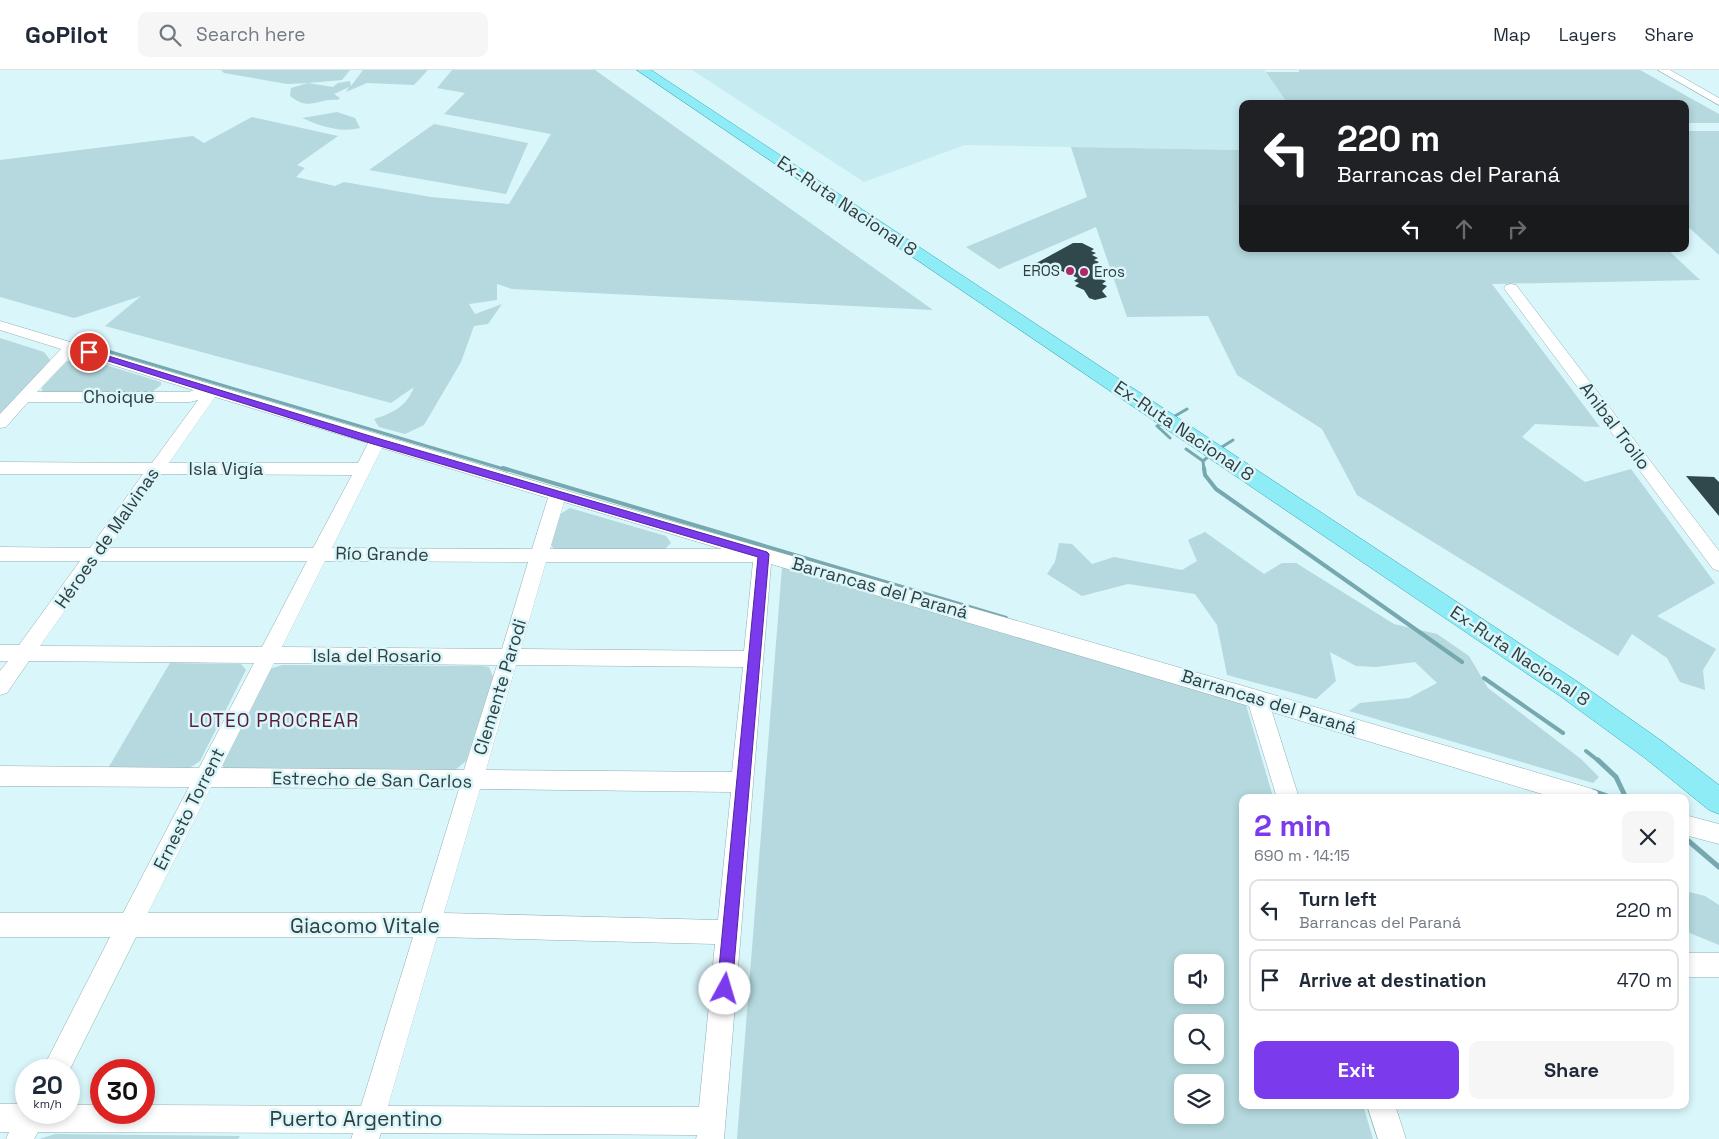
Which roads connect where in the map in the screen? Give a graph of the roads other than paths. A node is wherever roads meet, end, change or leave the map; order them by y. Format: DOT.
graph roads {
  1 [pos="642,70"];
  2 [pos="1663,70"];
  3 [pos="1719,102"];
  4 [pos="1511,288"];
  5 [pos="0,325"];
  6 [pos="71,347"];
  7 [pos="213,389"];
  8 [pos="24,397"];
  9 [pos="0,423"];
  10 [pos="376,442"];
  11 [pos="0,468"];
  12 [pos="156,469"];
  13 [pos="361,469"];
  14 [pos="558,493"];
  15 [pos="0,554"];
  16 [pos="96,554"];
  17 [pos="319,554"];
  18 [pos="763,554"];
  19 [pos="539,556"];
  20 [pos="1719,564"];
  21 [pos="0,653"];
  22 [pos="25,653"];
  23 [pos="267,655"];
  24 [pos="509,656"];
  25 [pos="754,659"];
  26 [pos="0,687"];
  27 [pos="1257,698"];
  28 [pos="0,776"];
  29 [pos="205,778"];
  30 [pos="472,781"];
  31 [pos="743,782"];
  32 [pos="1287,794"];
  33 [pos="1576,794"];
  34 [pos="1719,801"];
  35 [pos="1689,826"];
  36 [pos="1719,834"];
  37 [pos="0,925"];
  38 [pos="429,925"];
  39 [pos="129,926"];
  40 [pos="730,932"];
  41 [pos="1689,965"];
  42 [pos="1719,965"];
  43 [pos="61,1059"];
  44 [pos="1382,1109"];
  45 [pos="0,1118"];
  46 [pos="15,1121"];
  47 [pos="80,1124"];
  48 [pos="368,1129"];
  49 [pos="711,1130"];
  50 [pos="1392,1139"];
  1 -- 34 [label="main road, Ex-Ruta Nacional 8"];
  2 -- 3 [label="street"];
  4 -- 20 [label="street, Anibal Troilo"];
  5 -- 6 [label="street, Barrancas del Paraná"];
  6 -- 7 [label="street, Barrancas del Paraná"];
  6 -- 8 [label="street"];
  7 -- 8 [label="street, Choique"];
  7 -- 10 [label="street, Barrancas del Paraná"];
  7 -- 12 [label="street, Héroes de Malvinas"];
  8 -- 9 [label="street"];
  10 -- 13 [label="street, Ernesto Torrent"];
  10 -- 14 [label="street, Barrancas del Paraná"];
  11 -- 12 [label="street, Isla Vigía"];
  12 -- 13 [label="street, Isla Vigía"];
  12 -- 16 [label="street, Héroes de Malvinas"];
  13 -- 17 [label="street, Ernesto Torrent"];
  14 -- 18 [label="street, Barrancas del Paraná"];
  14 -- 19 [label="street, Clemente Parodi"];
  15 -- 16 [label="street, Río Grande"];
  16 -- 17 [label="street, Río Grande"];
  16 -- 22 [label="street, Héroes de Malvinas"];
  17 -- 19 [label="street, Río Grande"];
  17 -- 23 [label="street, Ernesto Torrent"];
  18 -- 19 [label="street, Río Grande"];
  18 -- 25 [label="street"];
  18 -- 27 [label="street, Barrancas del Paraná"];
  19 -- 24 [label="street, Clemente Parodi"];
  21 -- 22 [label="street, Isla del Rosario"];
  22 -- 23 [label="street, Isla del Rosario"];
  22 -- 26 [label="street, Héroes de Malvinas"];
  23 -- 24 [label="street, Isla del Rosario"];
  23 -- 29 [label="street, Ernesto Torrent"];
  24 -- 25 [label="street, Isla del Rosario"];
  24 -- 30 [label="street, Clemente Parodi"];
  25 -- 31 [label="street"];
  27 -- 32 [label="street"];
  27 -- 33 [label="street, Barrancas del Paraná"];
  28 -- 29 [label="street, Estrecho de San Carlos"];
  29 -- 30 [label="street, Estrecho de San Carlos"];
  29 -- 39 [label="street, Ernesto Torrent"];
  30 -- 31 [label="street, Estrecho de San Carlos"];
  30 -- 38 [label="street, Clemente Parodi"];
  31 -- 40 [label="street"];
  35 -- 36 [label="street"];
  37 -- 39 [label="street, Giacomo Vitale"];
  38 -- 39 [label="street, Giacomo Vitale"];
  38 -- 40 [label="street, Giacomo Vitale"];
  38 -- 48 [label="street, Clemente Parodi"];
  39 -- 43 [label="street, Ernesto Torrent"];
  40 -- 49 [label="street"];
  41 -- 42 [label="street"];
  44 -- 50 [label="street"];
  45 -- 46 [label="street, Puerto Argentino"];
  47 -- 48 [label="street, Puerto Argentino"];
  48 -- 49 [label="street, Puerto Argentino"];
}
